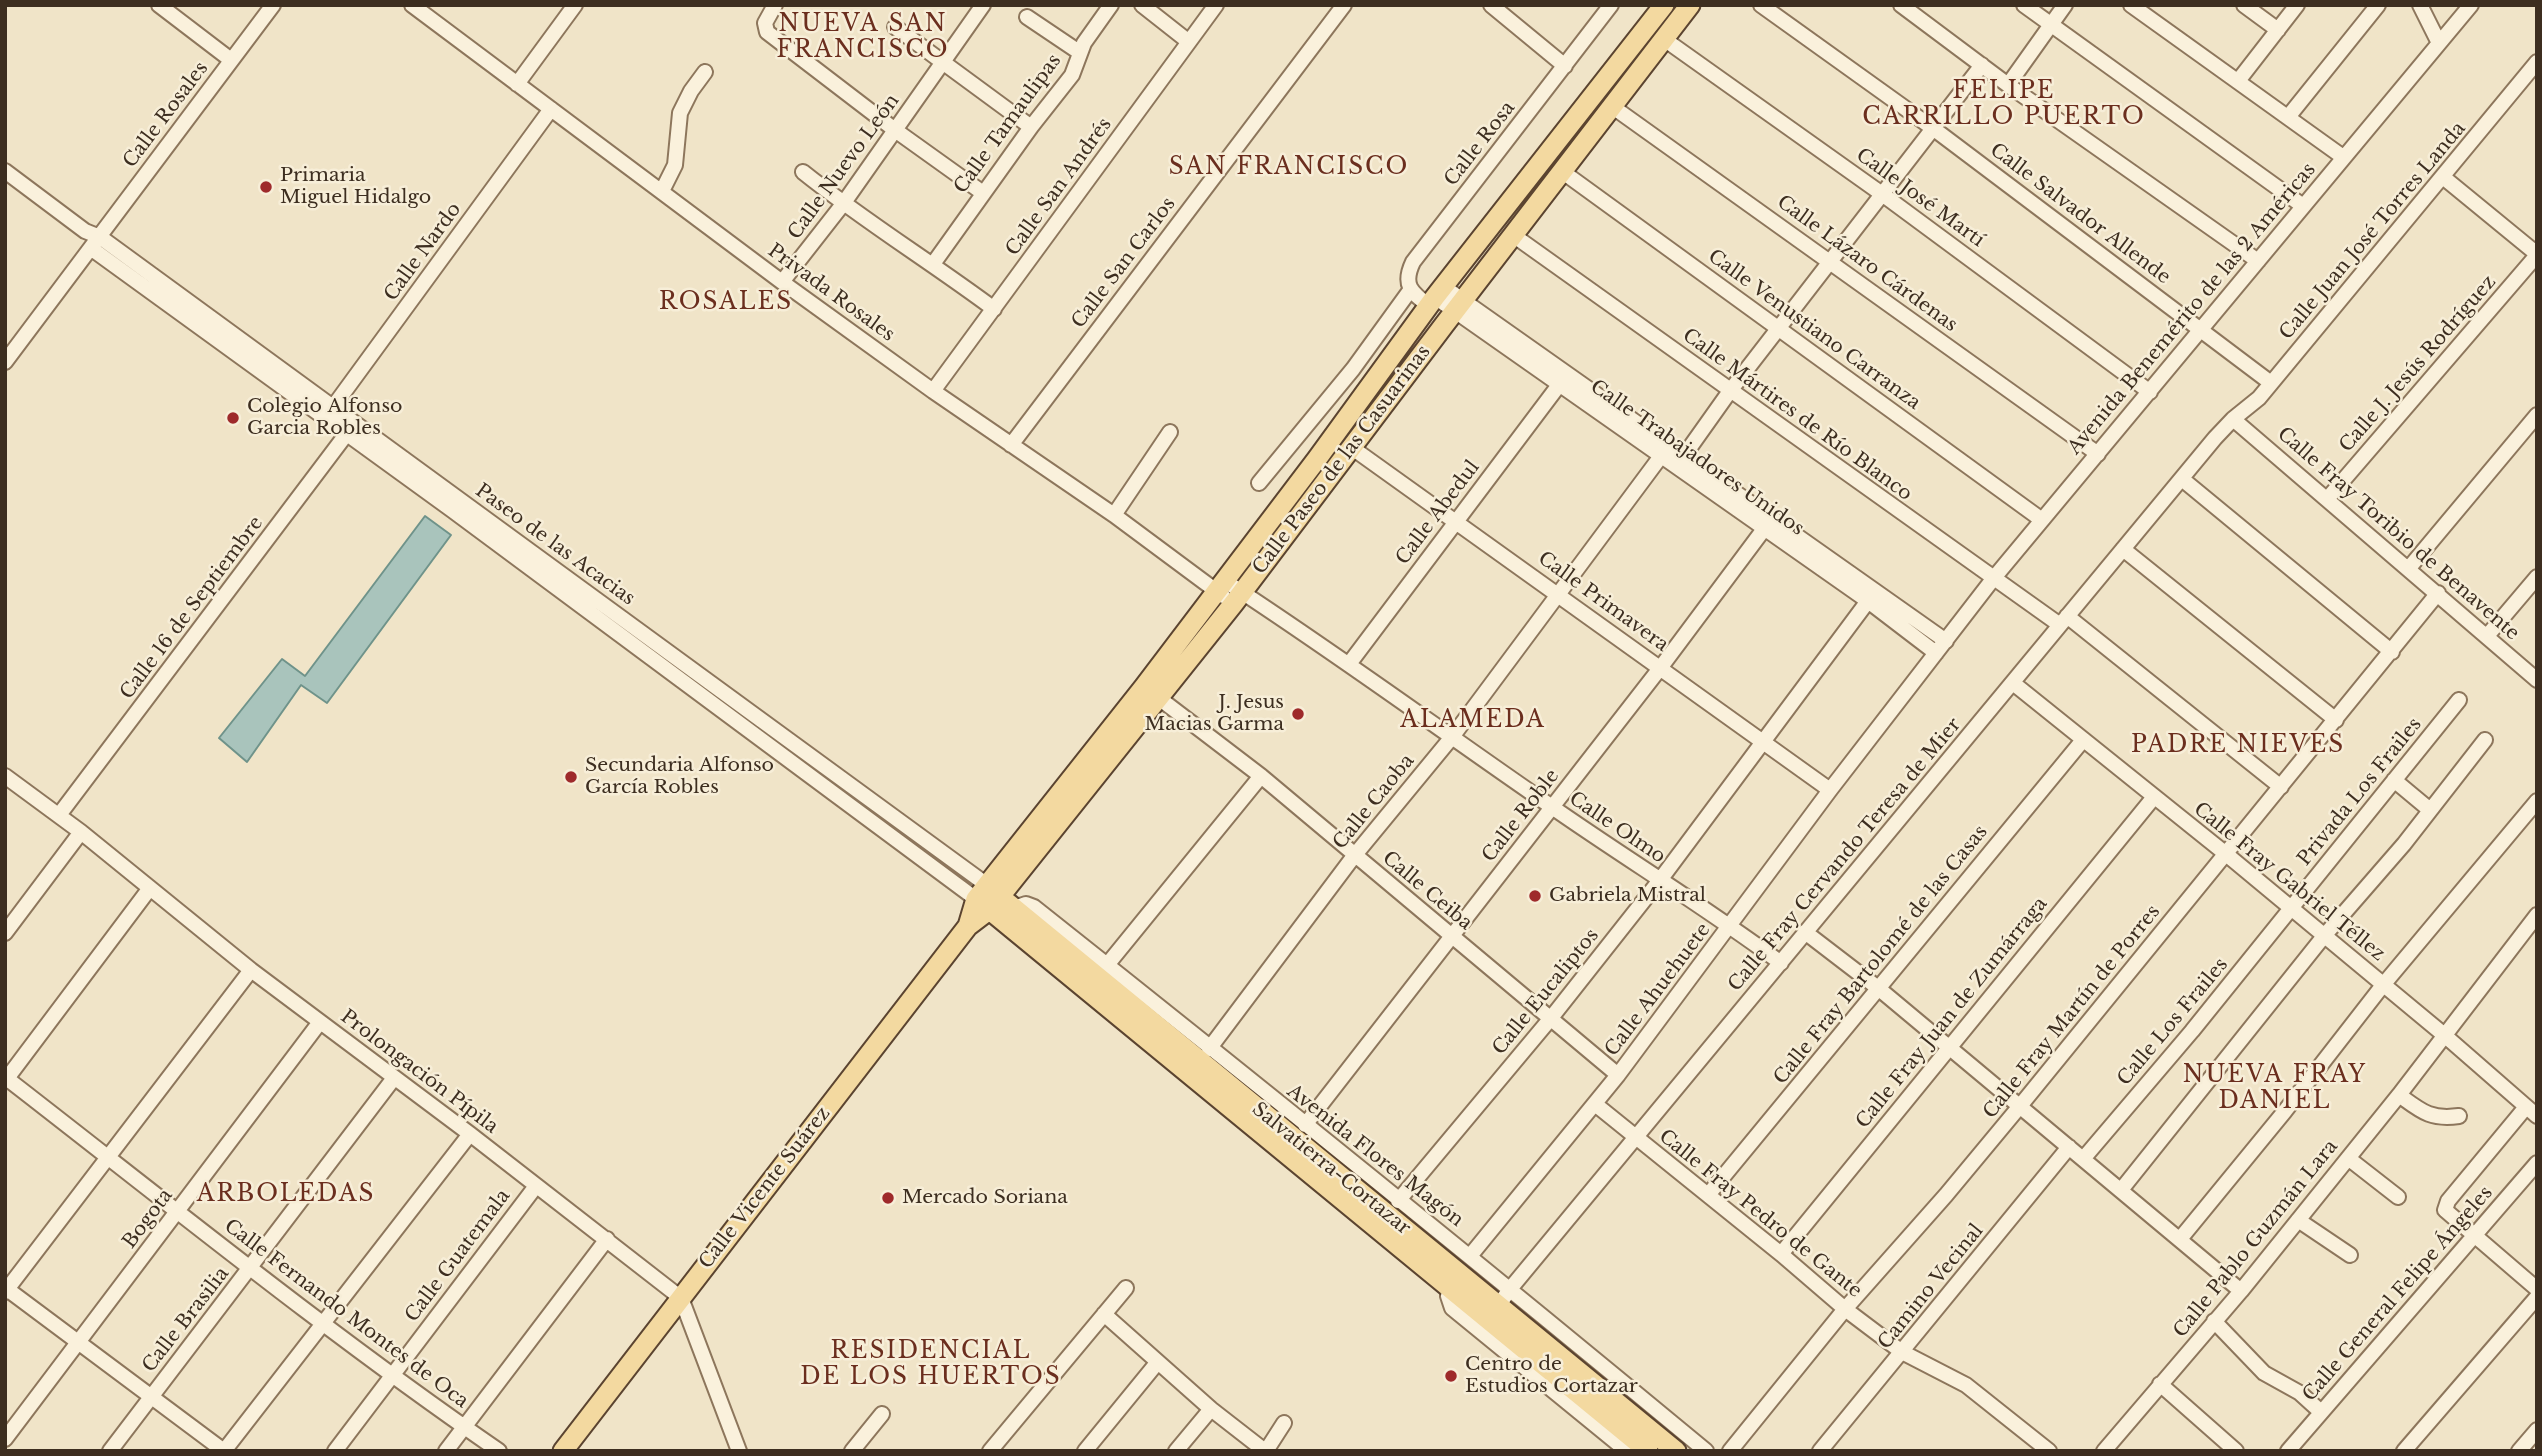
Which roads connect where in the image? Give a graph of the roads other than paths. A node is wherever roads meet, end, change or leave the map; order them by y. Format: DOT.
graph roads {
  1 [pos="159,5"];
  2 [pos="273,5"];
  3 [pos="984,5"];
  4 [pos="1111,5"];
  5 [pos="1142,5"];
  6 [pos="1216,5"];
  7 [pos="1344,5"];
  8 [pos="1491,5"];
  9 [pos="1611,5"];
  10 [pos="1664,5"];
  11 [pos="1690,5"];
  12 [pos="1761,5"];
  13 [pos="1901,5"];
  14 [pos="2024,5"];
  15 [pos="2065,5"];
  16 [pos="2130,5"];
  17 [pos="2245,5"];
  18 [pos="2297,5"];
  19 [pos="2378,5"];
  20 [pos="2420,5"];
  21 [pos="2471,5"];
  22 [pos="419,7"];
  23 [pos="568,8"];
  24 [pos="771,12"];
  25 [pos="1027,17"];
  26 [pos="2051,24"];
  27 [pos="895,27"];
  28 [pos="2278,30"];
  29 [pos="1664,39"];
  30 [pos="1189,42"];
  31 [pos="2439,43"];
  32 [pos="1079,52"];
  33 [pos="231,60"];
  34 [pos="943,61"];
  35 [pos="2537,62"];
  36 [pos="1982,65"];
  37 [pos="1565,66"];
  38 [pos="705,72"];
  39 [pos="2238,81"];
  40 [pos="517,84"];
  41 [pos="2008,85"];
  42 [pos="1613,107"];
  43 [pos="551,109"];
  44 [pos="2288,117"];
  45 [pos="1031,127"];
  46 [pos="1934,129"];
  47 [pos="895,130"];
  48 [pos="2343,157"];
  49 [pos="5,171"];
  50 [pos="803,172"];
  51 [pos="1563,172"];
  52 [pos="2443,177"];
  53 [pos="662,191"];
  54 [pos="983,192"];
  55 [pos="1882,194"];
  56 [pos="843,204"];
  57 [pos="2303,206"];
  58 [pos="1513,234"];
  59 [pos="96,243"];
  60 [pos="2537,255"];
  61 [pos="1830,260"];
  62 [pos="2258,261"];
  63 [pos="933,264"];
  64 [pos="782,282"];
  65 [pos="1425,295"];
  66 [pos="1459,306"];
  67 [pos="993,309"];
  68 [pos="1779,327"];
  69 [pos="2202,329"];
  70 [pos="5,362"];
  71 [pos="2271,383"];
  72 [pos="1559,385"];
  73 [pos="933,391"];
  74 [pos="1730,391"];
  75 [pos="2150,392"];
  76 [pos="329,413"];
  77 [pos="2537,415"];
  78 [pos="2233,419"];
  79 [pos="351,428"];
  80 [pos="1170,432"];
  81 [pos="1011,444"];
  82 [pos="1351,447"];
  83 [pos="1665,451"];
  84 [pos="2098,454"];
  85 [pos="1680,461"];
  86 [pos="2182,479"];
  87 [pos="1259,483"];
  88 [pos="2328,498"];
  89 [pos="1114,515"];
  90 [pos="1456,520"];
  91 [pos="2042,520"];
  92 [pos="1764,529"];
  93 [pos="2123,549"];
  94 [pos="2409,568"];
  95 [pos="2537,578"];
  96 [pos="1993,579"];
  97 [pos="1221,586"];
  98 [pos="2438,593"];
  99 [pos="1558,594"];
  100 [pos="1238,598"];
  101 [pos="1868,601"];
  102 [pos="2064,621"];
  103 [pos="2487,636"];
  104 [pos="1946,640"];
  105 [pos="2392,652"];
  106 [pos="1936,653"];
  107 [pos="1349,664"];
  108 [pos="1661,667"];
  109 [pos="2537,680"];
  110 [pos="2013,683"];
  111 [pos="1153,692"];
  112 [pos="2459,700"];
  113 [pos="2336,720"];
  114 [pos="1452,737"];
  115 [pos="2083,740"];
  116 [pos="2485,740"];
  117 [pos="1764,741"];
  118 [pos="5,776"];
  119 [pos="1261,776"];
  120 [pos="2394,780"];
  121 [pos="2281,787"];
  122 [pos="1830,790"];
  123 [pos="2154,797"];
  124 [pos="2537,801"];
  125 [pos="1552,807"];
  126 [pos="2430,810"];
  127 [pos="60,815"];
  128 [pos="81,832"];
  129 [pos="2226,854"];
  130 [pos="1354,856"];
  131 [pos="1660,880"];
  132 [pos="150,888"];
  133 [pos="993,900"];
  134 [pos="2290,908"];
  135 [pos="2536,917"];
  136 [pos="1730,925"];
  137 [pos="1805,932"];
  138 [pos="5,933"];
  139 [pos="2324,936"];
  140 [pos="1452,937"];
  141 [pos="1781,963"];
  142 [pos="1107,965"];
  143 [pos="251,970"];
  144 [pos="2383,985"];
  145 [pos="1878,988"];
  146 [pos="1551,1017"];
  147 [pos="320,1022"];
  148 [pos="2443,1034"];
  149 [pos="1950,1048"];
  150 [pos="1209,1049"];
  151 [pos="1618,1075"];
  152 [pos="394,1078"];
  153 [pos="6,1079"];
  154 [pos="2399,1095"];
  155 [pos="1595,1104"];
  156 [pos="2020,1106"];
  157 [pos="2532,1112"];
  158 [pos="2459,1116"];
  159 [pos="1305,1125"];
  160 [pos="470,1134"];
  161 [pos="1635,1136"];
  162 [pos="2069,1147"];
  163 [pos="108,1158"];
  164 [pos="2348,1158"];
  165 [pos="2083,1159"];
  166 [pos="2537,1163"];
  167 [pos="536,1186"];
  168 [pos="2121,1190"];
  169 [pos="1708,1195"];
  170 [pos="2398,1197"];
  171 [pos="1398,1201"];
  172 [pos="178,1212"];
  173 [pos="2298,1220"];
  174 [pos="2476,1235"];
  175 [pos="607,1239"];
  176 [pos="2180,1239"];
  177 [pos="1781,1254"];
  178 [pos="2350,1255"];
  179 [pos="1470,1256"];
  180 [pos="251,1269"];
  181 [pos="1468,1283"];
  182 [pos="1126,1287"];
  183 [pos="2537,1289"];
  184 [pos="6,1290"];
  185 [pos="2241,1291"];
  186 [pos="2537,1297"];
  187 [pos="681,1298"];
  188 [pos="1499,1304"];
  189 [pos="1845,1309"];
  190 [pos="1104,1314"];
  191 [pos="2214,1321"];
  192 [pos="322,1322"];
  193 [pos="79,1343"];
  194 [pos="1902,1352"];
  195 [pos="1157,1363"];
  196 [pos="392,1375"];
  197 [pos="2161,1384"];
  198 [pos="150,1396"];
  199 [pos="1211,1409"];
  200 [pos="2321,1412"];
  201 [pos="882,1413"];
  202 [pos="1284,1423"];
  203 [pos="464,1427"];
  204 [pos="2537,1430"];
  205 [pos="5,1439"];
  206 [pos="1624,1442"];
  207 [pos="2108,1449"];
  208 [pos="110,1451"];
  209 [pos="224,1451"];
  210 [pos="335,1451"];
  211 [pos="446,1451"];
  212 [pos="499,1451"];
  213 [pos="563,1451"];
  214 [pos="739,1451"];
  215 [pos="852,1451"];
  216 [pos="990,1451"];
  217 [pos="1084,1451"];
  218 [pos="1175,1451"];
  219 [pos="1266,1451"];
  220 [pos="1648,1451"];
  221 [pos="1676,1451"];
  222 [pos="1706,1451"];
  223 [pos="1730,1451"];
  224 [pos="1820,1451"];
  225 [pos="2049,1451"];
  226 [pos="2236,1451"];
  227 [pos="2288,1451"];
  228 [pos="2404,1451"];
  229 [pos="2519,1451"];
  1 -- 33 [label="street"];
  2 -- 33 [label="street, Calle Rosales"];
  3 -- 34 [label="street, Calle Nuevo León"];
  4 -- 32 [label="street, Calle Tamaulipas"];
  5 -- 30 [label="street"];
  6 -- 30 [label="street, Calle San Andrés"];
  7 -- 81 [label="street, Calle San Carlos"];
  8 -- 37 [label="street"];
  9 -- 37 [label="street, Calle Rosa"];
  10 -- 65 [label="main road, Calle Paseo de las Casuarinas"];
  11 -- 29 [label="main road, Calle Paseo de las Casuarinas"];
  12 -- 46 [label="street, Calle Salvador Allende"];
  13 -- 36 [label="street"];
  14 -- 26 [label="street"];
  15 -- 26 [label="street"];
  16 -- 39 [label="street"];
  17 -- 28 [label="street"];
  18 -- 28 [label="street"];
  19 -- 44 [label="street"];
  20 -- 31 [label="street"];
  21 -- 31 [label="street, Avenida Benemérito de las 2 Américas"];
  22 -- 40 [label="street, Privada Rosales"];
  23 -- 40 [label="street"];
  24 -- 47 [label="street"];
  25 -- 32 [label="street"];
  26 -- 41 [label="street"];
  26 -- 57 [label="street"];
  27 -- 34 [label="street"];
  28 -- 39 [label="street"];
  29 -- 42 [label="main road, Calle Paseo de las Casuarinas"];
  29 -- 55 [label="street, Calle José Martí"];
  30 -- 67 [label="street, Calle San Andrés"];
  31 -- 48 [label="street, Avenida Benemérito de las 2 Américas"];
  32 -- 45 [label="street, Calle Tamaulipas"];
  33 -- 59 [label="street, Calle Rosales"];
  34 -- 45 [label="street"];
  34 -- 47 [label="street, Calle Nuevo León"];
  35 -- 52 [label="street, Calle Juan José Torres Landa"];
  36 -- 41 [label="street"];
  36 -- 46 [label="street"];
  37 -- 65 [label="street, Calle Rosa"];
  38 -- 53 [label="street"];
  39 -- 44 [label="street"];
  40 -- 43 [label="street, Privada Rosales"];
  41 -- 62 [label="street"];
  42 -- 51 [label="main road, Calle Paseo de las Casuarinas"];
  42 -- 61 [label="street, Calle Lázaro Cárdenas"];
  43 -- 53 [label="street, Privada Rosales"];
  43 -- 76 [label="street, Calle Nardo"];
  44 -- 48 [label="street"];
  45 -- 54 [label="street, Calle Tamaulipas"];
  46 -- 55 [label="street"];
  46 -- 69 [label="street, Calle Salvador Allende"];
  47 -- 54 [label="street"];
  47 -- 56 [label="street, Calle Nuevo León"];
  48 -- 57 [label="street, Avenida Benemérito de las 2 Américas"];
  49 -- 59 [label="street, Paseo de las Acacias"];
  50 -- 56 [label="street"];
  51 -- 58 [label="main road, Calle Paseo de las Casuarinas"];
  51 -- 68 [label="street, Calle Venustiano Carranza"];
  52 -- 60 [label="street"];
  52 -- 71 [label="street, Calle Juan José Torres Landa"];
  53 -- 64 [label="street, Privada Rosales"];
  54 -- 63 [label="street, Calle Tamaulipas"];
  55 -- 61 [label="street"];
  55 -- 75 [label="street, Calle José Martí"];
  56 -- 63 [label="street"];
  56 -- 64 [label="street, Calle Nuevo León"];
  57 -- 62 [label="street, Avenida Benemérito de las 2 Américas"];
  58 -- 66 [label="main road, Calle Paseo de las Casuarinas"];
  58 -- 74 [label="street, Calle Mártires de Río Blanco"];
  59 -- 70 [label="street, Calle Rosales"];
  59 -- 76 [label="street, Paseo de las Acacias"];
  60 -- 88 [label="street, Calle J. Jesús Rodríguez"];
  61 -- 68 [label="street"];
  61 -- 84 [label="street, Calle Lázaro Cárdenas"];
  62 -- 69 [label="street, Avenida Benemérito de las 2 Américas"];
  63 -- 67 [label="street"];
  64 -- 73 [label="street, Privada Rosales"];
  65 -- 66 [label="street, Calle Trabajadores Unidos"];
  65 -- 87 [label="street"];
  65 -- 97 [label="main road, Calle Paseo de las Casuarinas"];
  66 -- 72 [label="street, Calle Trabajadores Unidos"];
  66 -- 82 [label="main road, Calle Paseo de las Casuarinas"];
  66 -- 83 [label="street, Calle Trabajadores Unidos"];
  67 -- 73 [label="street, Calle San Andrés"];
  68 -- 74 [label="street"];
  68 -- 91 [label="street, Calle Venustiano Carranza"];
  69 -- 71 [label="street, Calle Salvador Allende"];
  69 -- 75 [label="street, Avenida Benemérito de las 2 Américas"];
  71 -- 78 [label="street, Calle Juan José Torres Landa"];
  72 -- 83 [label="street, Calle Trabajadores Unidos"];
  72 -- 90 [label="street, Calle Abedul"];
  73 -- 81 [label="street, Privada Rosales"];
  74 -- 85 [label="street"];
  74 -- 96 [label="street, Calle Mártires de Río Blanco"];
  75 -- 84 [label="street, Avenida Benemérito de las 2 Américas"];
  76 -- 79 [label="street, Paseo de las Acacias"];
  77 -- 94 [label="street"];
  78 -- 86 [label="street, Calle Fray Cervando Teresa de Mier"];
  78 -- 88 [label="street, Calle Fray Toribio de Benavente"];
  79 -- 127 [label="street, Calle 16 de Septiembre"];
  79 -- 133 [label="street, Paseo de las Acacias"];
  80 -- 89 [label="street"];
  81 -- 89 [label="street, Privada Rosales"];
  82 -- 90 [label="street, Calle Primavera"];
  82 -- 100 [label="main road, Calle Paseo de las Casuarinas"];
  83 -- 85 [label="street, Calle Trabajadores Unidos"];
  83 -- 99 [label="street, Calle Caoba"];
  84 -- 91 [label="street, Avenida Benemérito de las 2 Américas"];
  85 -- 92 [label="street, Calle Trabajadores Unidos"];
  85 -- 104 [label="street, Calle Trabajadores Unidos"];
  86 -- 93 [label="street, Calle Fray Cervando Teresa de Mier"];
  86 -- 105 [label="street"];
  88 -- 94 [label="street, Calle Fray Toribio de Benavente"];
  89 -- 97 [label="street, Privada Rosales"];
  90 -- 99 [label="street, Calle Primavera"];
  90 -- 107 [label="street, Calle Abedul"];
  91 -- 96 [label="street, Avenida Benemérito de las 2 Américas"];
  92 -- 101 [label="street, Calle Trabajadores Unidos"];
  92 -- 108 [label="street, Calle Roble"];
  93 -- 102 [label="street, Calle Fray Cervando Teresa de Mier"];
  93 -- 113 [label="street"];
  94 -- 98 [label="street, Calle Fray Toribio de Benavente"];
  95 -- 103 [label="street"];
  96 -- 102 [label="street, Calle Mártires de Río Blanco"];
  96 -- 104 [label="street, Avenida Benemérito de las 2 Américas"];
  97 -- 100 [label="street, Calle Olmo"];
  97 -- 111 [label="main road, Calle Paseo de las Casuarinas"];
  98 -- 103 [label="street, Calle Fray Toribio de Benavente"];
  98 -- 105 [label="street, Calle Fray Martín de Porres"];
  99 -- 108 [label="street, Calle Primavera"];
  99 -- 114 [label="street, Calle Caoba"];
  100 -- 107 [label="street, Calle Olmo"];
  100 -- 111 [label="main road, Calle Paseo de las Casuarinas"];
  101 -- 106 [label="street, Calle Trabajadores Unidos"];
  101 -- 117 [label="street, Calle Eucaliptos"];
  102 -- 110 [label="street, Calle Fray Cervando Teresa de Mier"];
  102 -- 121 [label="street, Calle Mártires de Río Blanco"];
  103 -- 109 [label="street, Calle Fray Toribio de Benavente"];
  104 -- 106 [label="street, Calle Ahuehuete"];
  105 -- 113 [label="street, Calle Fray Martín de Porres"];
  106 -- 122 [label="street, Calle Ahuehuete"];
  107 -- 114 [label="street, Calle Olmo"];
  108 -- 117 [label="street, Calle Primavera"];
  108 -- 125 [label="street, Calle Roble"];
  110 -- 115 [label="street, Calle Fray Gabriel Téllez"];
  110 -- 137 [label="street, Calle Fray Cervando Teresa de Mier"];
  111 -- 119 [label="street, Calle Ceiba"];
  111 -- 133 [label="main road, Calle Paseo de las Casuarinas"];
  112 -- 120 [label="street, Privada Los Frailes"];
  113 -- 121 [label="street, Calle Fray Martín de Porres"];
  114 -- 125 [label="street, Calle Olmo"];
  114 -- 130 [label="street, Calle Caoba"];
  115 -- 123 [label="street, Calle Fray Gabriel Téllez"];
  115 -- 145 [label="street, Calle Fray Bartolomé de las Casas"];
  116 -- 126 [label="street"];
  117 -- 122 [label="street, Calle Primavera"];
  117 -- 131 [label="street, Calle Eucaliptos"];
  118 -- 127 [label="street, Prolongación Pípila"];
  119 -- 130 [label="street, Calle Ceiba"];
  119 -- 142 [label="street"];
  120 -- 126 [label="street"];
  120 -- 134 [label="street, Privada Los Frailes"];
  121 -- 129 [label="street, Calle Fray Martín de Porres"];
  122 -- 136 [label="street, Calle Ahuehuete"];
  123 -- 129 [label="street, Calle Fray Gabriel Téllez"];
  123 -- 149 [label="street, Calle Fray Juan de Zumárraga"];
  124 -- 144 [label="street"];
  125 -- 131 [label="street, Calle Olmo"];
  125 -- 140 [label="street, Calle Roble"];
  126 -- 139 [label="street"];
  127 -- 128 [label="street, Prolongación Pípila"];
  128 -- 132 [label="street, Prolongación Pípila"];
  128 -- 138 [label="street"];
  129 -- 134 [label="street, Calle Fray Gabriel Téllez"];
  129 -- 156 [label="street, Calle Fray Martín de Porres"];
  130 -- 140 [label="street, Calle Ceiba"];
  130 -- 150 [label="street, Calle Caoba"];
  131 -- 136 [label="street, Calle Olmo"];
  131 -- 146 [label="street, Calle Eucaliptos"];
  132 -- 143 [label="street, Prolongación Pípila"];
  132 -- 153 [label="street"];
  133 -- 142 [label="street, Avenida Flores Magón"];
  133 -- 181 [label="main road, Salvatierra-Cortazar"];
  133 -- 187 [label="main road, Calle Vicente Suárez"];
  134 -- 139 [label="street, Calle Fray Gabriel Téllez"];
  134 -- 165 [label="street, Calle Los Frailes"];
  135 -- 148 [label="street, Calle Pablo Guzmán Lara"];
  136 -- 141 [label="street, Calle Olmo"];
  136 -- 151 [label="street, Calle Ahuehuete"];
  137 -- 141 [label="street, Calle Fray Cervando Teresa de Mier"];
  137 -- 145 [label="street"];
  139 -- 144 [label="street, Calle Fray Gabriel Téllez"];
  139 -- 168 [label="street"];
  140 -- 146 [label="street, Calle Ceiba"];
  140 -- 159 [label="street, Calle Roble"];
  141 -- 161 [label="street, Calle Fray Cervando Teresa de Mier"];
  142 -- 150 [label="street, Avenida Flores Magón"];
  143 -- 147 [label="street, Prolongación Pípila"];
  143 -- 163 [label="street"];
  144 -- 148 [label="street, Calle Fray Gabriel Téllez"];
  144 -- 176 [label="street"];
  145 -- 149 [label="street"];
  145 -- 169 [label="street, Calle Fray Bartolomé de las Casas"];
  146 -- 151 [label="street, Calle Ceiba"];
  146 -- 171 [label="street, Calle Eucaliptos"];
  147 -- 152 [label="street, Prolongación Pípila"];
  147 -- 172 [label="street, Bogota"];
  148 -- 154 [label="street, Calle Pablo Guzmán Lara"];
  148 -- 157 [label="street, Calle Fray Gabriel Téllez"];
  149 -- 156 [label="street"];
  149 -- 177 [label="street, Calle Fray Juan de Zumárraga"];
  150 -- 159 [label="street, Avenida Flores Magón"];
  151 -- 155 [label="street, Calle Ahuehuete"];
  152 -- 160 [label="street, Prolongación Pípila"];
  152 -- 180 [label="street, Calle Brasilia"];
  153 -- 163 [label="street, Calle Fernando Montes de Oca"];
  154 -- 158 [label="street"];
  154 -- 164 [label="street, Calle Pablo Guzmán Lara"];
  155 -- 161 [label="street, Calle Fray Pedro de Gante"];
  155 -- 179 [label="street, Calle Ahuehuete"];
  156 -- 162 [label="street"];
  156 -- 189 [label="street, Calle Fray Martín de Porres"];
  157 -- 174 [label="street"];
  159 -- 171 [label="street, Avenida Flores Magón"];
  160 -- 167 [label="street, Prolongación Pípila"];
  160 -- 192 [label="street"];
  161 -- 169 [label="street, Calle Fray Pedro de Gante"];
  161 -- 188 [label="street, Calle Fray Cervando Teresa de Mier"];
  162 -- 165 [label="street"];
  162 -- 194 [label="street, Camino Vecinal"];
  163 -- 172 [label="street, Calle Fernando Montes de Oca"];
  163 -- 184 [label="street"];
  164 -- 170 [label="street"];
  164 -- 173 [label="street, Calle Pablo Guzmán Lara"];
  165 -- 168 [label="street"];
  166 -- 174 [label="street, Calle General Felipe Ángeles"];
  167 -- 175 [label="street, Prolongación Pípila"];
  167 -- 196 [label="street, Calle Guatemala"];
  168 -- 176 [label="street"];
  169 -- 177 [label="street, Calle Fray Pedro de Gante"];
  171 -- 179 [label="street, Avenida Flores Magón"];
  172 -- 180 [label="street, Calle Fernando Montes de Oca"];
  172 -- 193 [label="street, Bogota"];
  173 -- 178 [label="street"];
  173 -- 185 [label="street, Calle Pablo Guzmán Lara"];
  174 -- 183 [label="street"];
  174 -- 200 [label="street, Calle General Felipe Ángeles"];
  175 -- 187 [label="street, Prolongación Pípila"];
  175 -- 203 [label="street"];
  176 -- 185 [label="street"];
  177 -- 189 [label="street, Calle Fray Pedro de Gante"];
  179 -- 181 [label="street, Avenida Flores Magón"];
  180 -- 192 [label="street, Calle Fernando Montes de Oca"];
  180 -- 198 [label="street, Calle Brasilia"];
  181 -- 188 [label="main road, Salvatierra-Cortazar"];
  181 -- 188 [label="street, Avenida Flores Magón"];
  181 -- 206 [label="street"];
  182 -- 190 [label="street"];
  184 -- 193 [label="street"];
  185 -- 191 [label="street, Calle Pablo Guzmán Lara"];
  186 -- 228 [label="street"];
  187 -- 213 [label="main road, Calle Vicente Suárez"];
  187 -- 214 [label="street"];
  188 -- 206 [label="main road, Salvatierra-Cortazar"];
  188 -- 221 [label="main road, Salvatierra-Cortazar"];
  188 -- 222 [label="street, Avenida Flores Magón"];
  189 -- 194 [label="street, Calle Fray Pedro de Gante"];
  189 -- 223 [label="street, Calle Fray Martín de Porres"];
  190 -- 195 [label="street"];
  190 -- 216 [label="street"];
  191 -- 197 [label="street, Calle Pablo Guzmán Lara"];
  191 -- 200 [label="street"];
  192 -- 196 [label="street, Calle Fernando Montes de Oca"];
  192 -- 209 [label="street"];
  193 -- 198 [label="street"];
  193 -- 205 [label="street, Bogota"];
  194 -- 224 [label="street, Camino Vecinal"];
  194 -- 225 [label="street, Calle Fray Pedro de Gante"];
  195 -- 199 [label="street"];
  195 -- 217 [label="street"];
  196 -- 203 [label="street, Calle Fernando Montes de Oca"];
  196 -- 210 [label="street, Calle Guatemala"];
  197 -- 207 [label="street, Calle Pablo Guzmán Lara"];
  197 -- 226 [label="street"];
  198 -- 208 [label="street, Calle Brasilia"];
  198 -- 209 [label="street"];
  199 -- 218 [label="street"];
  199 -- 219 [label="street"];
  200 -- 227 [label="street, Calle General Felipe Ángeles"];
  201 -- 215 [label="street"];
  202 -- 219 [label="street"];
  203 -- 211 [label="street"];
  203 -- 212 [label="street, Calle Fernando Montes de Oca"];
  204 -- 229 [label="street"];
  206 -- 220 [label="main road, Salvatierra-Cortazar"];
}
